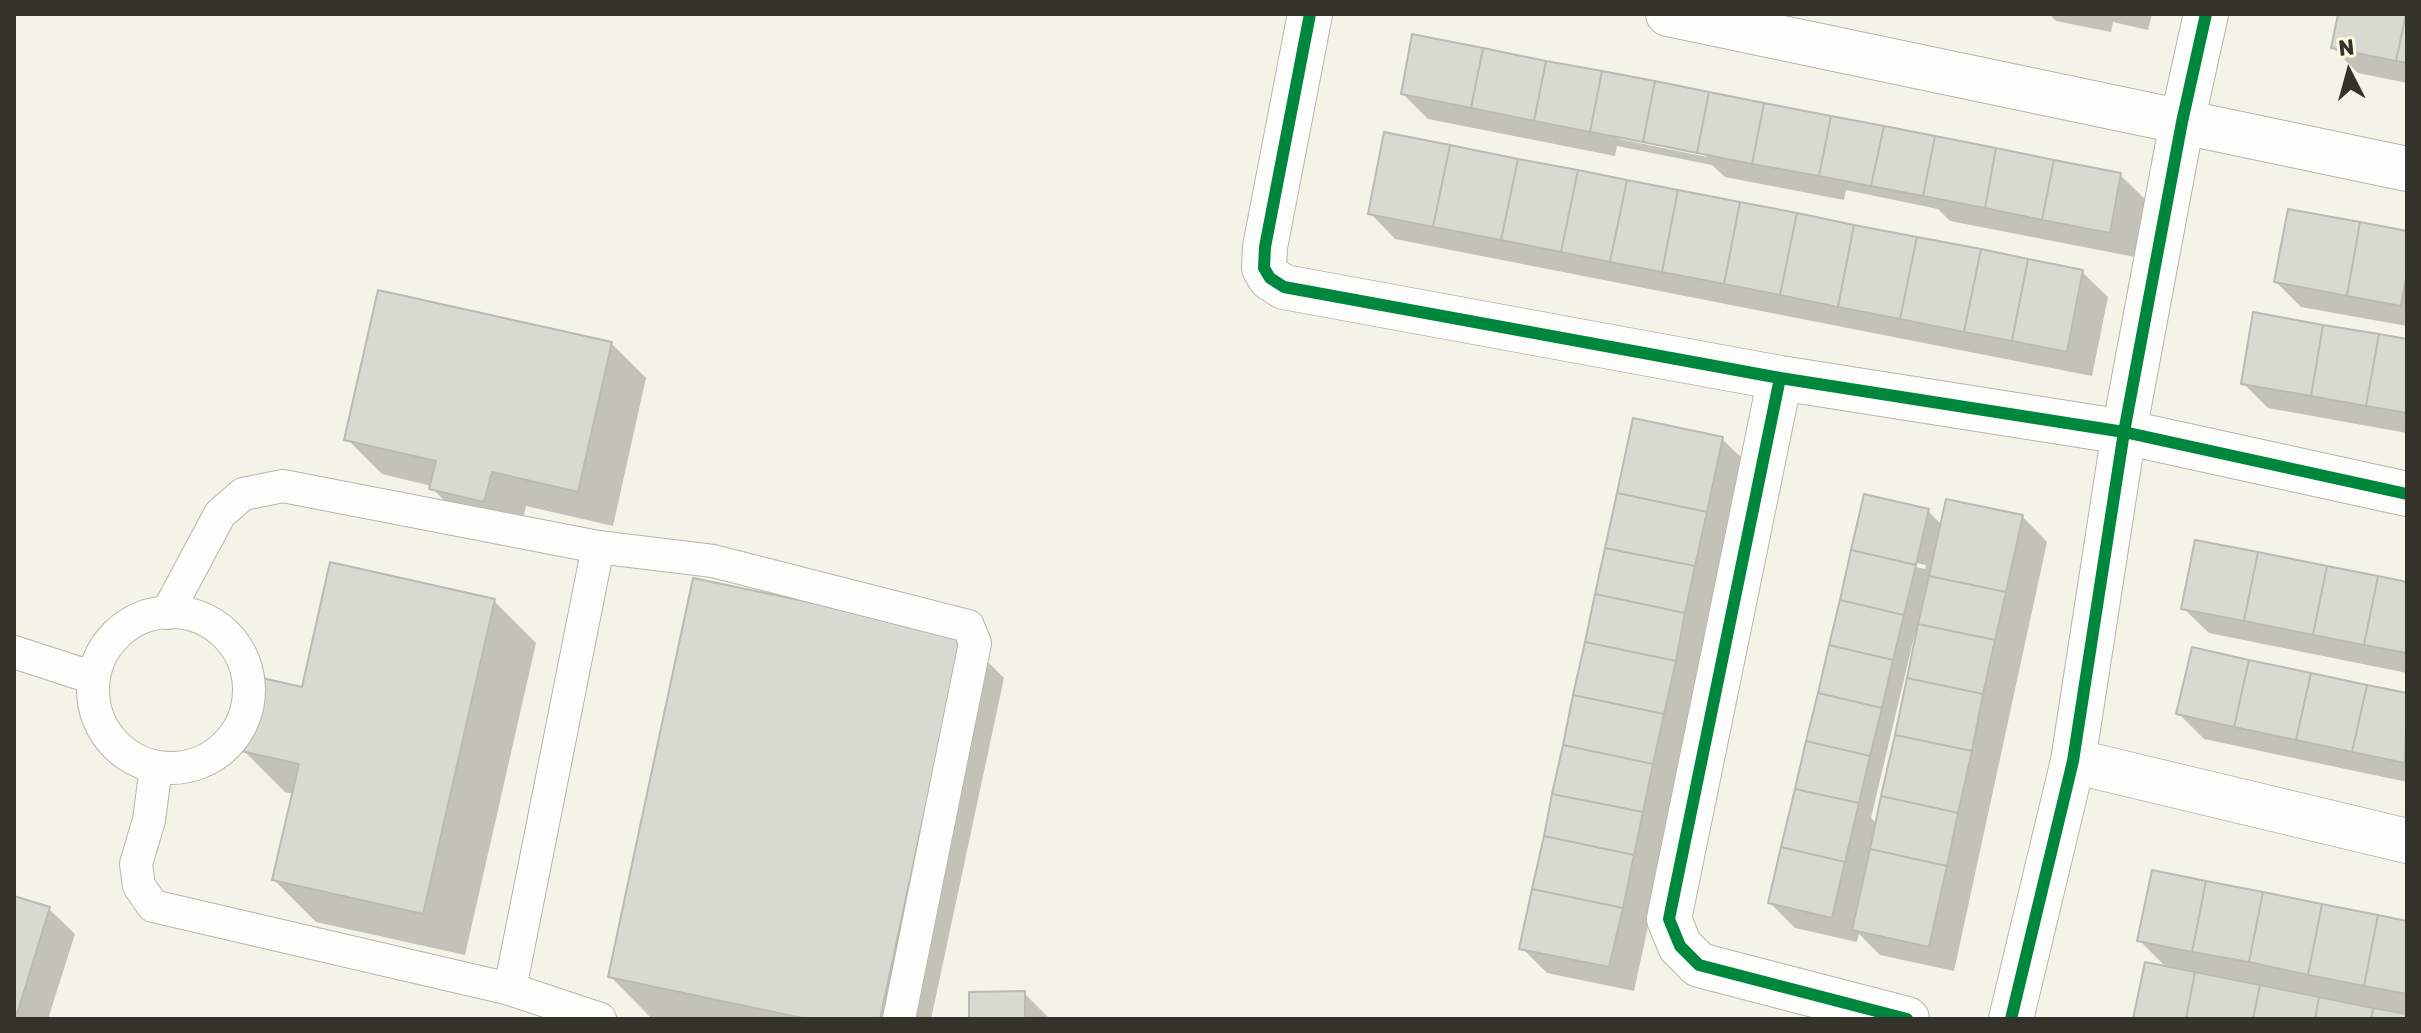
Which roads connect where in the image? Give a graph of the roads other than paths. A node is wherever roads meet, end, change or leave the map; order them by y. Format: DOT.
graph roads {
  1 [pos="1310,14"];
  2 [pos="1668,14"];
  3 [pos="2206,14"];
  4 [pos="2182,122"];
  5 [pos="2407,169"];
  6 [pos="1780,378"];
  7 [pos="2124,432"];
  8 [pos="2407,494"];
  9 [pos="598,547"];
  10 [pos="167,613"];
  11 [pos="14,652"];
  12 [pos="94,678"];
  13 [pos="2073,761"];
  14 [pos="156,767"];
  15 [pos="2407,841"];
  16 [pos="510,989"];
  17 [pos="600,1019"];
  18 [pos="899,1019"];
  19 [pos="1907,1019"];
  20 [pos="2011,1019"];
  1 -- 6 [label="street"];
  2 -- 4 [label="street"];
  3 -- 4 [label="street"];
  4 -- 5 [label="street"];
  4 -- 7 [label="street"];
  6 -- 7 [label="street"];
  6 -- 19 [label="street"];
  7 -- 8 [label="street"];
  7 -- 13 [label="street"];
  9 -- 10 [label="lane"];
  9 -- 16 [label="lane"];
  9 -- 18 [label="lane"];
  10 -- 12 [label="lane"];
  10 -- 14 [label="lane"];
  11 -- 12 [label="lane"];
  12 -- 14 [label="lane"];
  13 -- 15 [label="street"];
  13 -- 20 [label="street"];
  14 -- 16 [label="lane"];
  16 -- 17 [label="lane"];
}
